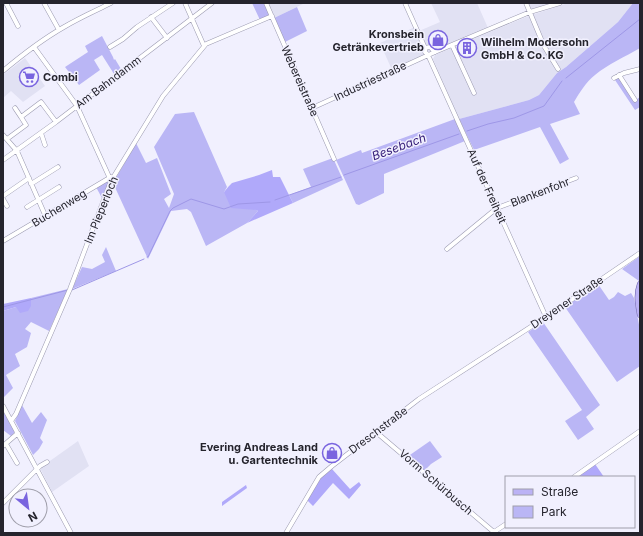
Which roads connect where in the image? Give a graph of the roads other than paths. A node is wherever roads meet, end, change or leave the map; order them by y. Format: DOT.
graph roads {
  1 [pos="6,3"];
  2 [pos="44,3"];
  3 [pos="112,3"];
  4 [pos="173,3"];
  5 [pos="185,3"];
  6 [pos="212,3"];
  7 [pos="266,3"];
  8 [pos="405,3"];
  9 [pos="526,3"];
  10 [pos="560,3"];
  11 [pos="530,12"];
  12 [pos="272,16"];
  13 [pos="151,17"];
  14 [pos="192,18"];
  15 [pos="18,26"];
  16 [pos="59,30"];
  17 [pos="167,38"];
  18 [pos="452,45"];
  19 [pos="204,46"];
  20 [pos="34,47"];
  21 [pos="110,47"];
  22 [pos="425,48"];
  23 [pos="435,52"];
  24 [pos="428,55"];
  25 [pos="558,69"];
  26 [pos="640,69"];
  27 [pos="3,71"];
  28 [pos="619,75"];
  29 [pos="614,78"];
  30 [pos="474,93"];
  31 [pos="635,100"];
  32 [pos="77,106"];
  33 [pos="15,108"];
  34 [pos="312,108"];
  35 [pos="21,117"];
  36 [pos="56,122"];
  37 [pos="41,133"];
  38 [pos="3,135"];
  39 [pos="7,139"];
  40 [pos="46,145"];
  41 [pos="16,151"];
  42 [pos="334,158"];
  43 [pos="3,160"];
  44 [pos="58,168"];
  45 [pos="115,174"];
  46 [pos="29,178"];
  47 [pos="576,178"];
  48 [pos="111,179"];
  49 [pos="31,184"];
  50 [pos="59,187"];
  51 [pos="3,198"];
  52 [pos="38,200"];
  53 [pos="7,206"];
  54 [pos="27,207"];
  55 [pos="497,208"];
  56 [pos="45,216"];
  57 [pos="3,241"];
  58 [pos="447,249"];
  59 [pos="640,253"];
  60 [pos="640,284"];
  61 [pos="640,315"];
  62 [pos="546,317"];
  63 [pos="494,351"];
  64 [pos="3,406"];
  65 [pos="11,421"];
  66 [pos="640,431"];
  67 [pos="376,432"];
  68 [pos="18,433"];
  69 [pos="4,445"];
  70 [pos="47,462"];
  71 [pos="16,463"];
  72 [pos="37,469"];
  73 [pos="575,476"];
  74 [pos="3,503"];
  75 [pos="505,525"];
  76 [pos="494,532"];
  77 [pos="71,533"];
  78 [pos="286,533"];
  1 -- 15 [label="street"];
  2 -- 16 [label="street"];
  3 -- 16 [label="street"];
  4 -- 13 [label="street"];
  5 -- 14 [label="street"];
  6 -- 14 [label="street, Am Bahndamm"];
  7 -- 12 [label="street, Webereistraße"];
  8 -- 22 [label="street"];
  9 -- 11 [label="street"];
  10 -- 11 [label="street, Industriestraße"];
  11 -- 18 [label="street, Industriestraße"];
  11 -- 25 [label="street"];
  12 -- 19 [label="street, Im Pieperloch"];
  12 -- 34 [label="street, Webereistraße"];
  13 -- 17 [label="street"];
  13 -- 21 [label="street"];
  14 -- 17 [label="street, Am Bahndamm"];
  14 -- 19 [label="street"];
  16 -- 20 [label="street"];
  17 -- 32 [label="street, Am Bahndamm"];
  18 -- 23 [label="street, Industriestraße"];
  18 -- 30 [label="street"];
  19 -- 45 [label="street, Im Pieperloch"];
  20 -- 27 [label="street"];
  20 -- 32 [label="street"];
  22 -- 23 [label="street"];
  22 -- 24 [label="street"];
  23 -- 24 [label="street, Industriestraße"];
  24 -- 34 [label="street, Industriestraße"];
  24 -- 55 [label="street, Auf der Freiheit"];
  26 -- 28 [label="street"];
  28 -- 29 [label="street"];
  28 -- 31 [label="street"];
  32 -- 36 [label="street, Am Bahndamm"];
  32 -- 48 [label="street"];
  33 -- 35 [label="street"];
  34 -- 42 [label="street, Webereistraße"];
  35 -- 36 [label="street"];
  35 -- 39 [label="street"];
  36 -- 37 [label="street, Am Bahndamm"];
  37 -- 40 [label="street"];
  37 -- 41 [label="street, Am Bahndamm"];
  38 -- 39 [label="street"];
  39 -- 41 [label="street"];
  41 -- 43 [label="street, Am Bahndamm"];
  41 -- 46 [label="street"];
  44 -- 49 [label="street"];
  45 -- 48 [label="street, Buchenweg"];
  46 -- 49 [label="street"];
  46 -- 51 [label="street"];
  47 -- 55 [label="street, Blankenfohr"];
  48 -- 56 [label="street, Buchenweg"];
  48 -- 65 [label="street, Im Pieperloch"];
  49 -- 52 [label="street"];
  50 -- 52 [label="street"];
  51 -- 53 [label="street"];
  52 -- 54 [label="street"];
  52 -- 56 [label="street"];
  55 -- 58 [label="street, Blankenfohr"];
  55 -- 62 [label="street, Auf der Freiheit"];
  56 -- 57 [label="street, Buchenweg"];
  59 -- 62 [label="street, Dreyener Straße"];
  60 -- 61 [label="main road"];
  62 -- 63 [label="street, Dreyener Straße"];
  63 -- 67 [label="street, Dreschstraße"];
  64 -- 65 [label="street"];
  65 -- 68 [label="street"];
  66 -- 73 [label="street"];
  67 -- 76 [label="street, Vorm Schürbusch"];
  67 -- 78 [label="street, Dreschstraße"];
  68 -- 69 [label="street"];
  68 -- 72 [label="street"];
  69 -- 71 [label="street"];
  70 -- 72 [label="street"];
  72 -- 74 [label="street"];
  72 -- 77 [label="street"];
  75 -- 76 [label="street"];
}
